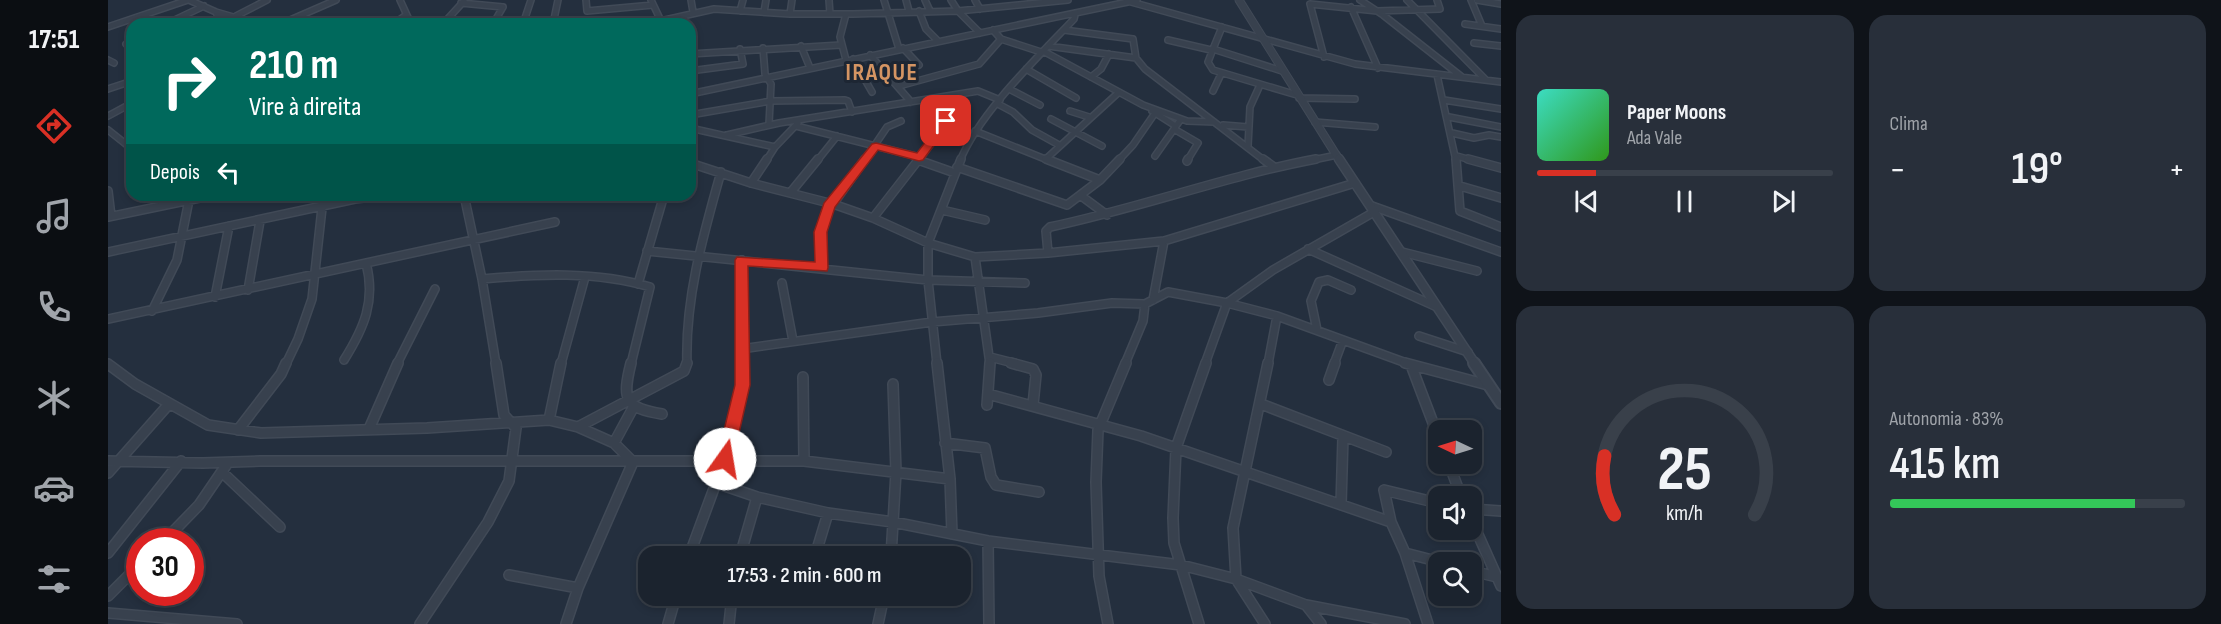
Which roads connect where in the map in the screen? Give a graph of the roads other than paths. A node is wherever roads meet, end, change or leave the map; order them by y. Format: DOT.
graph roads {
  1 [pos="188,0"];
  2 [pos="267,0"];
  3 [pos="333,0"];
  4 [pos="400,0"];
  5 [pos="531,0"];
  6 [pos="558,0"];
  7 [pos="586,0"];
  8 [pos="691,0"];
  9 [pos="743,0"];
  10 [pos="766,0"];
  11 [pos="792,0"];
  12 [pos="830,0"];
  13 [pos="884,0"];
  14 [pos="906,0"];
  15 [pos="925,0"];
  16 [pos="951,0"];
  17 [pos="975,0"];
  18 [pos="1068,0"];
  19 [pos="1239,0"];
  20 [pos="1360,0"];
  21 [pos="1407,0"];
  22 [pos="1437,0"];
  23 [pos="1472,0"];
  24 [pos="1477,0"];
  25 [pos="1050,1"];
  26 [pos="1135,1"];
  27 [pos="463,2"];
  28 [pos="652,2"];
  29 [pos="1119,2"];
  30 [pos="1498,2"];
  31 [pos="1014,3"];
  32 [pos="204,6"];
  33 [pos="1351,7"];
  34 [pos="980,9"];
  35 [pos="1414,9"];
  36 [pos="741,11"];
  37 [pos="909,11"];
  38 [pos="919,11"];
  39 [pos="930,11"];
  40 [pos="958,11"];
  41 [pos="1377,11"];
  42 [pos="216,12"];
  43 [pos="693,12"];
  44 [pos="764,12"];
  45 [pos="886,12"];
  46 [pos="790,14"];
  47 [pos="830,14"];
  48 [pos="846,14"];
  49 [pos="1501,14"];
  50 [pos="406,15"];
  51 [pos="684,15"];
  52 [pos="1075,15"];
  53 [pos="236,16"];
  54 [pos="130,18"];
  55 [pos="179,18"];
  56 [pos="218,18"];
  57 [pos="241,18"];
  58 [pos="294,18"];
  59 [pos="402,18"];
  60 [pos="408,18"];
  61 [pos="448,18"];
  62 [pos="497,18"];
  63 [pos="525,18"];
  64 [pos="554,18"];
  65 [pos="660,18"];
  66 [pos="672,18"];
  67 [pos="685,18"];
  68 [pos="126,19"];
  69 [pos="110,24"];
  70 [pos="1465,24"];
  71 [pos="1482,26"];
  72 [pos="1222,27"];
  73 [pos="1501,29"];
  74 [pos="993,30"];
  75 [pos="1064,30"];
  76 [pos="980,33"];
  77 [pos="1001,39"];
  78 [pos="1168,40"];
  79 [pos="1266,40"];
  80 [pos="938,41"];
  81 [pos="1474,43"];
  82 [pos="841,45"];
  83 [pos="801,46"];
  84 [pos="1501,46"];
  85 [pos="763,48"];
  86 [pos="901,48"];
  87 [pos="740,49"];
  88 [pos="1212,49"];
  89 [pos="1044,50"];
  90 [pos="696,54"];
  91 [pos="1109,54"];
  92 [pos="870,55"];
  93 [pos="1324,57"];
  94 [pos="1136,58"];
  95 [pos="849,59"];
  96 [pos="919,65"];
  97 [pos="810,68"];
  98 [pos="1378,68"];
  99 [pos="1026,69"];
  100 [pos="1282,71"];
  101 [pos="696,72"];
  102 [pos="1221,74"];
  103 [pos="1437,75"];
  104 [pos="768,77"];
  105 [pos="1091,77"];
  106 [pos="1462,77"];
  107 [pos="1486,80"];
  108 [pos="1501,82"];
  109 [pos="126,83"];
  110 [pos="1260,85"];
  111 [pos="899,86"];
  112 [pos="108,89"];
  113 [pos="1011,90"];
  114 [pos="1213,91"];
  115 [pos="872,92"];
  116 [pos="696,93"];
  117 [pos="1118,93"];
  118 [pos="958,95"];
  119 [pos="1298,96"];
  120 [pos="1076,98"];
  121 [pos="1355,99"];
  122 [pos="1444,100"];
  123 [pos="771,101"];
  124 [pos="911,102"];
  125 [pos="999,102"];
  126 [pos="1040,105"];
  127 [pos="1143,105"];
  128 [pos="126,106"];
  129 [pos="1501,109"];
  130 [pos="1070,111"];
  131 [pos="852,112"];
  132 [pos="1155,113"];
  133 [pos="696,114"];
  134 [pos="108,116"];
  135 [pos="1089,117"];
  136 [pos="1449,117"];
  137 [pos="1051,119"];
  138 [pos="1180,119"];
  139 [pos="901,121"];
  140 [pos="1315,122"];
  141 [pos="798,123"];
  142 [pos="769,124"];
  143 [pos="1218,124"];
  144 [pos="1174,127"];
  145 [pos="1248,127"];
  146 [pos="1375,127"];
  147 [pos="1501,127"];
  148 [pos="696,129"];
  149 [pos="108,130"];
  150 [pos="975,131"];
  151 [pos="1074,131"];
  152 [pos="1452,133"];
  153 [pos="726,135"];
  154 [pos="837,136"];
  155 [pos="1501,138"];
  156 [pos="126,143"];
  157 [pos="1059,145"];
  158 [pos="876,146"];
  159 [pos="1102,146"];
  160 [pos="1248,146"];
  161 [pos="775,147"];
  162 [pos="1337,154"];
  163 [pos="1155,156"];
  164 [pos="1457,156"];
  165 [pos="1048,158"];
  166 [pos="919,159"];
  167 [pos="1187,161"];
  168 [pos="696,165"];
  169 [pos="1274,167"];
  170 [pos="1501,168"];
  171 [pos="956,170"];
  172 [pos="721,172"];
  173 [pos="1100,180"];
  174 [pos="751,183"];
  175 [pos="1355,183"];
  176 [pos="1460,186"];
  177 [pos="108,192"];
  178 [pos="791,192"];
  179 [pos="1080,195"];
  180 [pos="1501,198"];
  181 [pos="173,201"];
  182 [pos="189,201"];
  183 [pos="325,201"];
  184 [pos="348,201"];
  185 [pos="465,201"];
  186 [pos="662,201"];
  187 [pos="832,204"];
  188 [pos="322,208"];
  189 [pos="1373,209"];
  190 [pos="942,210"];
  191 [pos="1107,215"];
  192 [pos="110,216"];
  193 [pos="873,218"];
  194 [pos="260,220"];
  195 [pos="985,220"];
  196 [pos="555,222"];
  197 [pos="229,226"];
  198 [pos="1501,227"];
  199 [pos="183,236"];
  200 [pos="474,240"];
  201 [pos="1164,241"];
  202 [pos="928,243"];
  203 [pos="1308,249"];
  204 [pos="647,251"];
  205 [pos="108,252"];
  206 [pos="1402,252"];
  207 [pos="1501,252"];
  208 [pos="1048,253"];
  209 [pos="697,256"];
  210 [pos="975,257"];
  211 [pos="742,260"];
  212 [pos="366,263"];
  213 [pos="822,268"];
  214 [pos="1477,271"];
  215 [pos="316,275"];
  216 [pos="585,277"];
  217 [pos="482,279"];
  218 [pos="928,280"];
  219 [pos="977,282"];
  220 [pos="782,283"];
  221 [pos="1025,283"];
  222 [pos="638,284"];
  223 [pos="435,289"];
  224 [pos="248,290"];
  225 [pos="1351,290"];
  226 [pos="215,297"];
  227 [pos="1149,302"];
  228 [pos="1227,303"];
  229 [pos="1437,307"];
  230 [pos="152,311"];
  231 [pos="1277,316"];
  232 [pos="983,318"];
  233 [pos="108,319"];
  234 [pos="932,322"];
  235 [pos="1317,330"];
  236 [pos="1419,336"];
  237 [pos="1343,340"];
  238 [pos="794,341"];
  239 [pos="741,349"];
  240 [pos="1468,352"];
  241 [pos="990,357"];
  242 [pos="344,360"];
  243 [pos="108,364"];
  244 [pos="1411,365"];
  245 [pos="803,377"];
  246 [pos="1329,380"];
  247 [pos="893,384"];
  248 [pos="1488,385"];
  249 [pos="988,394"];
  250 [pos="1501,402"];
  251 [pos="170,404"];
  252 [pos="1261,404"];
  253 [pos="630,405"];
  254 [pos="987,405"];
  255 [pos="1033,405"];
  256 [pos="662,414"];
  257 [pos="549,420"];
  258 [pos="1432,420"];
  259 [pos="1100,423"];
  260 [pos="514,424"];
  261 [pos="578,427"];
  262 [pos="369,429"];
  263 [pos="238,430"];
  264 [pos="1343,437"];
  265 [pos="614,443"];
  266 [pos="945,443"];
  267 [pos="1176,448"];
  268 [pos="1386,452"];
  269 [pos="725,459"];
  270 [pos="113,461"];
  271 [pos="181,461"];
  272 [pos="804,461"];
  273 [pos="513,462"];
  274 [pos="633,462"];
  275 [pos="225,468"];
  276 [pos="1246,471"];
  277 [pos="896,472"];
  278 [pos="108,473"];
  279 [pos="950,479"];
  280 [pos="716,483"];
  281 [pos="1039,492"];
  282 [pos="758,496"];
  283 [pos="1428,501"];
  284 [pos="1341,505"];
  285 [pos="1482,510"];
  286 [pos="1501,511"];
  287 [pos="828,513"];
  288 [pos="893,522"];
  289 [pos="1392,522"];
  290 [pos="280,527"];
  291 [pos="177,528"];
  292 [pos="952,534"];
  293 [pos="1481,540"];
  294 [pos="988,541"];
  295 [pos="693,546"];
  296 [pos="743,546"];
  297 [pos="818,546"];
  298 [pos="892,546"];
  299 [pos="108,553"];
  300 [pos="1405,553"];
  301 [pos="1098,557"];
  302 [pos="1428,559"];
  303 [pos="1181,566"];
  304 [pos="509,575"];
  305 [pos="1482,575"];
  306 [pos="126,578"];
  307 [pos="1236,579"];
  308 [pos="1500,583"];
  309 [pos="578,588"];
  310 [pos="108,596"];
  311 [pos="1306,605"];
  312 [pos="673,606"];
  313 [pos="731,606"];
  314 [pos="882,606"];
  315 [pos="108,613"];
  316 [pos="185,622"];
  317 [pos="237,624"];
  318 [pos="420,624"];
  319 [pos="566,624"];
  320 [pos="668,624"];
  321 [pos="729,624"];
  322 [pos="878,624"];
  323 [pos="988,624"];
  324 [pos="1108,624"];
  325 [pos="1199,624"];
  326 [pos="1265,624"];
  327 [pos="1321,624"];
  328 [pos="1405,624"];
  329 [pos="1428,624"];
  1 -- 32 [label="street"];
  1 -- 54 [label="street"];
  2 -- 53 [label="street"];
  3 -- 58 [label="street"];
  4 -- 50 [label="street"];
  5 -- 63 [label="street"];
  6 -- 64 [label="street"];
  7 -- 28 [label="street"];
  8 -- 43 [label="street"];
  9 -- 36 [label="street"];
  10 -- 44 [label="street"];
  11 -- 46 [label="street"];
  12 -- 47 [label="street"];
  13 -- 45 [label="street"];
  14 -- 37 [label="street"];
  15 -- 39 [label="street"];
  16 -- 40 [label="street"];
  17 -- 34 [label="street"];
  18 -- 25 [label="street"];
  19 -- 79 [label="street"];
  20 -- 41 [label="street"];
  21 -- 35 [label="street"];
  22 -- 35 [label="street"];
  23 -- 71 [label="street"];
  24 -- 30 [label="street"];
  25 -- 31 [label="street"];
  26 -- 29 [label="street"];
  26 -- 72 [label="street"];
  27 -- 61 [label="street"];
  27 -- 62 [label="street"];
  28 -- 65 [label="street"];
  29 -- 52 [label="street"];
  30 -- 49 [label="street"];
  31 -- 34 [label="street"];
  32 -- 42 [label="street"];
  32 -- 55 [label="street"];
  33 -- 41 [label="street"];
  33 -- 93 [label="street"];
  33 -- 98 [label="street"];
  34 -- 40 [label="street"];
  35 -- 41 [label="street"];
  35 -- 107 [label="street"];
  36 -- 43 [label="street"];
  36 -- 44 [label="street"];
  37 -- 38 [label="street"];
  37 -- 45 [label="street"];
  38 -- 39 [label="street"];
  38 -- 80 [label="street"];
  39 -- 40 [label="street"];
  40 -- 76 [label="street"];
  41 -- 106 [label="street"];
  42 -- 53 [label="street"];
  42 -- 56 [label="street"];
  43 -- 51 [label="street"];
  44 -- 46 [label="street"];
  45 -- 48 [label="street"];
  45 -- 86 [label="street"];
  46 -- 47 [label="street"];
  47 -- 48 [label="street"];
  48 -- 82 [label="street"];
  50 -- 59 [label="street"];
  50 -- 60 [label="street"];
  51 -- 66 [label="street"];
  51 -- 67 [label="street"];
  52 -- 74 [label="street"];
  52 -- 75 [label="street"];
  53 -- 57 [label="street"];
  68 -- 69 [label="street"];
  70 -- 71 [label="street"];
  71 -- 73 [label="street"];
  72 -- 79 [label="street"];
  72 -- 88 [label="street"];
  74 -- 76 [label="street"];
  74 -- 77 [label="street"];
  75 -- 89 [label="street"];
  75 -- 94 [label="street"];
  76 -- 80 [label="street"];
  77 -- 89 [label="street"];
  77 -- 111 [label="street"];
  78 -- 88 [label="street"];
  79 -- 93 [label="street"];
  79 -- 100 [label="street"];
  80 -- 86 [label="street"];
  81 -- 84 [label="street"];
  82 -- 83 [label="street"];
  82 -- 95 [label="street"];
  83 -- 85 [label="street"];
  83 -- 97 [label="street"];
  85 -- 87 [label="street"];
  85 -- 104 [label="street"];
  86 -- 92 [label="street"];
  86 -- 96 [label="street"];
  87 -- 90 [label="street"];
  87 -- 101 [label="street"];
  88 -- 100 [label="street"];
  88 -- 102 [label="street"];
  89 -- 91 [label="street"];
  89 -- 99 [label="street"];
  89 -- 105 [label="street"];
  91 -- 94 [label="street"];
  91 -- 105 [label="street"];
  92 -- 95 [label="street"];
  92 -- 111 [label="street"];
  93 -- 98 [label="street"];
  94 -- 143 [label="street"];
  95 -- 97 [label="street"];
  95 -- 115 [label="street"];
  97 -- 104 [label="street"];
  98 -- 103 [label="street"];
  99 -- 113 [label="street"];
  99 -- 120 [label="street"];
  100 -- 119 [label="street"];
  102 -- 110 [label="street"];
  102 -- 114 [label="street"];
  103 -- 106 [label="street"];
  103 -- 122 [label="street"];
  104 -- 116 [label="street"];
  104 -- 123 [label="street"];
  105 -- 117 [label="street"];
  106 -- 107 [label="street"];
  107 -- 108 [label="street"];
  109 -- 112 [label="street"];
  110 -- 119 [label="street"];
  110 -- 145 [label="street"];
  111 -- 124 [label="street"];
  113 -- 125 [label="street"];
  113 -- 126 [label="street"];
  117 -- 127 [label="street"];
  117 -- 135 [label="street"];
  118 -- 124 [label="street"];
  118 -- 125 [label="street"];
  118 -- 166 [label="street"];
  119 -- 121 [label="street"];
  119 -- 140 [label="street"];
  122 -- 129 [label="street"];
  122 -- 136 [label="street"];
  123 -- 131 [label="street"];
  123 -- 133 [label="street"];
  123 -- 142 [label="street"];
  124 -- 131 [label="street"];
  125 -- 150 [label="street"];
  125 -- 157 [label="street"];
  127 -- 132 [label="street"];
  127 -- 138 [label="street"];
  128 -- 134 [label="street"];
  130 -- 135 [label="street"];
  131 -- 141 [label="street"];
  132 -- 144 [label="street"];
  132 -- 173 [label="street"];
  135 -- 151 [label="street"];
  136 -- 147 [label="street"];
  136 -- 152 [label="street"];
  137 -- 151 [label="street"];
  138 -- 143 [label="street"];
  138 -- 144 [label="street"];
  139 -- 158 [label="street"];
  140 -- 146 [label="street"];
  140 -- 162 [label="street"];
  141 -- 142 [label="street"];
  141 -- 154 [label="street"];
  141 -- 161 [label="street"];
  142 -- 153 [label="street"];
  143 -- 145 [label="street"];
  143 -- 160 [label="street"];
  144 -- 163 [label="street"];
  144 -- 167 [label="street"];
  145 -- 160 [label="street"];
  148 -- 153 [label="street"];
  149 -- 156 [label="street"];
  150 -- 165 [label="street"];
  150 -- 171 [label="street"];
  151 -- 157 [label="street"];
  151 -- 159 [label="street"];
  152 -- 155 [label="street"];
  152 -- 164 [label="street"];
  153 -- 161 [label="street"];
  154 -- 158 [label="street"];
  154 -- 178 [label="street"];
  157 -- 165 [label="street"];
  158 -- 166 [label="street"];
  158 -- 187 [label="street"];
  160 -- 169 [label="street"];
  161 -- 174 [label="street"];
  162 -- 169 [label="street"];
  162 -- 175 [label="street"];
  164 -- 170 [label="street"];
  164 -- 176 [label="street"];
  165 -- 173 [label="street"];
  166 -- 171 [label="street"];
  166 -- 193 [label="street"];
  168 -- 172 [label="street"];
  169 -- 191 [label="street"];
  171 -- 179 [label="street"];
  171 -- 190 [label="street"];
  172 -- 174 [label="street"];
  172 -- 209 [label="street"];
  173 -- 179 [label="street"];
  174 -- 178 [label="street"];
  175 -- 189 [label="street"];
  175 -- 201 [label="street"];
  176 -- 180 [label="street"];
  176 -- 198 [label="street"];
  177 -- 192 [label="street"];
  178 -- 187 [label="street"];
  179 -- 191 [label="street"];
  181 -- 192 [label="street"];
  182 -- 199 [label="street"];
  183 -- 188 [label="street"];
  184 -- 188 [label="street"];
  185 -- 200 [label="street"];
  186 -- 204 [label="street"];
  187 -- 193 [label="street"];
  187 -- 213 [label="street"];
  188 -- 194 [label="street"];
  188 -- 215 [label="street"];
  189 -- 203 [label="street"];
  189 -- 206 [label="street"];
  189 -- 207 [label="street"];
  190 -- 195 [label="street"];
  190 -- 202 [label="street"];
  191 -- 208 [label="street"];
  193 -- 202 [label="street"];
  194 -- 197 [label="street"];
  194 -- 224 [label="street"];
  196 -- 200 [label="street"];
  197 -- 199 [label="street"];
  197 -- 226 [label="street"];
  199 -- 205 [label="street"];
  199 -- 230 [label="street"];
  200 -- 212 [label="street"];
  200 -- 217 [label="street"];
  201 -- 208 [label="street"];
  201 -- 227 [label="street"];
  202 -- 210 [label="street"];
  202 -- 218 [label="street"];
  203 -- 228 [label="street"];
  203 -- 229 [label="street"];
  204 -- 209 [label="street"];
  204 -- 222 [label="street"];
  206 -- 214 [label="street"];
  206 -- 229 [label="street"];
  208 -- 210 [label="street"];
  209 -- 211 [label="street"];
  209 -- 253 [label="street"];
  210 -- 219 [label="street"];
  211 -- 213 [label="street"];
  211 -- 239 [label="street"];
  212 -- 215 [label="street"];
  212 -- 242 [label="street"];
  213 -- 218 [label="street"];
  215 -- 224 [label="street"];
  215 -- 263 [label="street"];
  216 -- 217 [label="street"];
  216 -- 222 [label="street"];
  216 -- 257 [label="street"];
  217 -- 260 [label="street"];
  218 -- 219 [label="street"];
  218 -- 234 [label="street"];
  219 -- 221 [label="street"];
  219 -- 232 [label="street"];
  220 -- 238 [label="street"];
  222 -- 253 [label="street"];
  223 -- 262 [label="street"];
  224 -- 226 [label="street"];
  225 -- 235 [label="street"];
  226 -- 230 [label="street"];
  227 -- 228 [label="street"];
  227 -- 232 [label="street"];
  227 -- 259 [label="street"];
  228 -- 231 [label="street"];
  228 -- 267 [label="street"];
  229 -- 240 [label="street"];
  230 -- 233 [label="street"];
  231 -- 235 [label="street"];
  231 -- 252 [label="street"];
  232 -- 234 [label="street"];
  232 -- 241 [label="street"];
  234 -- 238 [label="street"];
  234 -- 266 [label="street"];
  235 -- 237 [label="street"];
  236 -- 240 [label="street"];
  237 -- 244 [label="street"];
  237 -- 246 [label="street"];
  238 -- 239 [label="street"];
  239 -- 269 [label="street"];
  240 -- 248 [label="street"];
  241 -- 249 [label="street"];
  241 -- 255 [label="street"];
  243 -- 251 [label="street"];
  244 -- 248 [label="street"];
  244 -- 258 [label="street"];
  245 -- 272 [label="street"];
  247 -- 277 [label="street"];
  248 -- 250 [label="street"];
  249 -- 254 [label="street"];
  249 -- 255 [label="street"];
  251 -- 263 [label="street"];
  251 -- 270 [label="street"];
  252 -- 264 [label="street"];
  252 -- 276 [label="street"];
  253 -- 256 [label="street"];
  253 -- 261 [label="street"];
  253 -- 265 [label="street"];
  255 -- 259 [label="street"];
  257 -- 260 [label="street"];
  257 -- 261 [label="street"];
  259 -- 267 [label="street"];
  259 -- 301 [label="street"];
  260 -- 262 [label="street"];
  260 -- 273 [label="street"];
  261 -- 265 [label="street"];
  262 -- 263 [label="street"];
  264 -- 268 [label="street"];
  264 -- 284 [label="street"];
  265 -- 274 [label="street"];
  266 -- 279 [label="street"];
  266 -- 281 [label="street"];
  267 -- 276 [label="street"];
  267 -- 303 [label="street"];
  269 -- 272 [label="street"];
  269 -- 274 [label="street"];
  269 -- 280 [label="street"];
  270 -- 271 [label="street"];
  270 -- 278 [label="street"];
  271 -- 275 [label="street"];
  271 -- 299 [label="street"];
  272 -- 277 [label="street"];
  273 -- 274 [label="street"];
  273 -- 275 [label="street"];
  273 -- 318 [label="street"];
  274 -- 309 [label="street"];
  275 -- 290 [label="street"];
  275 -- 291 [label="street"];
  276 -- 284 [label="street"];
  276 -- 307 [label="street"];
  277 -- 279 [label="street"];
  277 -- 288 [label="street"];
  279 -- 292 [label="street"];
  280 -- 282 [label="street"];
  280 -- 295 [label="street"];
  282 -- 287 [label="street"];
  282 -- 296 [label="street"];
  283 -- 289 [label="street"];
  284 -- 289 [label="street"];
  285 -- 286 [label="street"];
  287 -- 288 [label="street"];
  287 -- 297 [label="street"];
  288 -- 292 [label="street"];
  288 -- 298 [label="street"];
  289 -- 300 [label="street"];
  292 -- 294 [label="street"];
  293 -- 308 [label="street"];
  294 -- 301 [label="street"];
  294 -- 323 [label="street"];
  300 -- 302 [label="street"];
  300 -- 329 [label="street"];
  301 -- 303 [label="street"];
  301 -- 324 [label="street"];
  303 -- 307 [label="street"];
  303 -- 325 [label="street"];
  304 -- 309 [label="street"];
  305 -- 308 [label="street"];
  306 -- 310 [label="street"];
  307 -- 311 [label="street"];
  307 -- 326 [label="street"];
  309 -- 319 [label="street"];
  311 -- 327 [label="street"];
  311 -- 328 [label="street"];
  312 -- 320 [label="street"];
  313 -- 321 [label="street"];
  314 -- 322 [label="street"];
  315 -- 316 [label="street"];
  316 -- 317 [label="street"];
}
